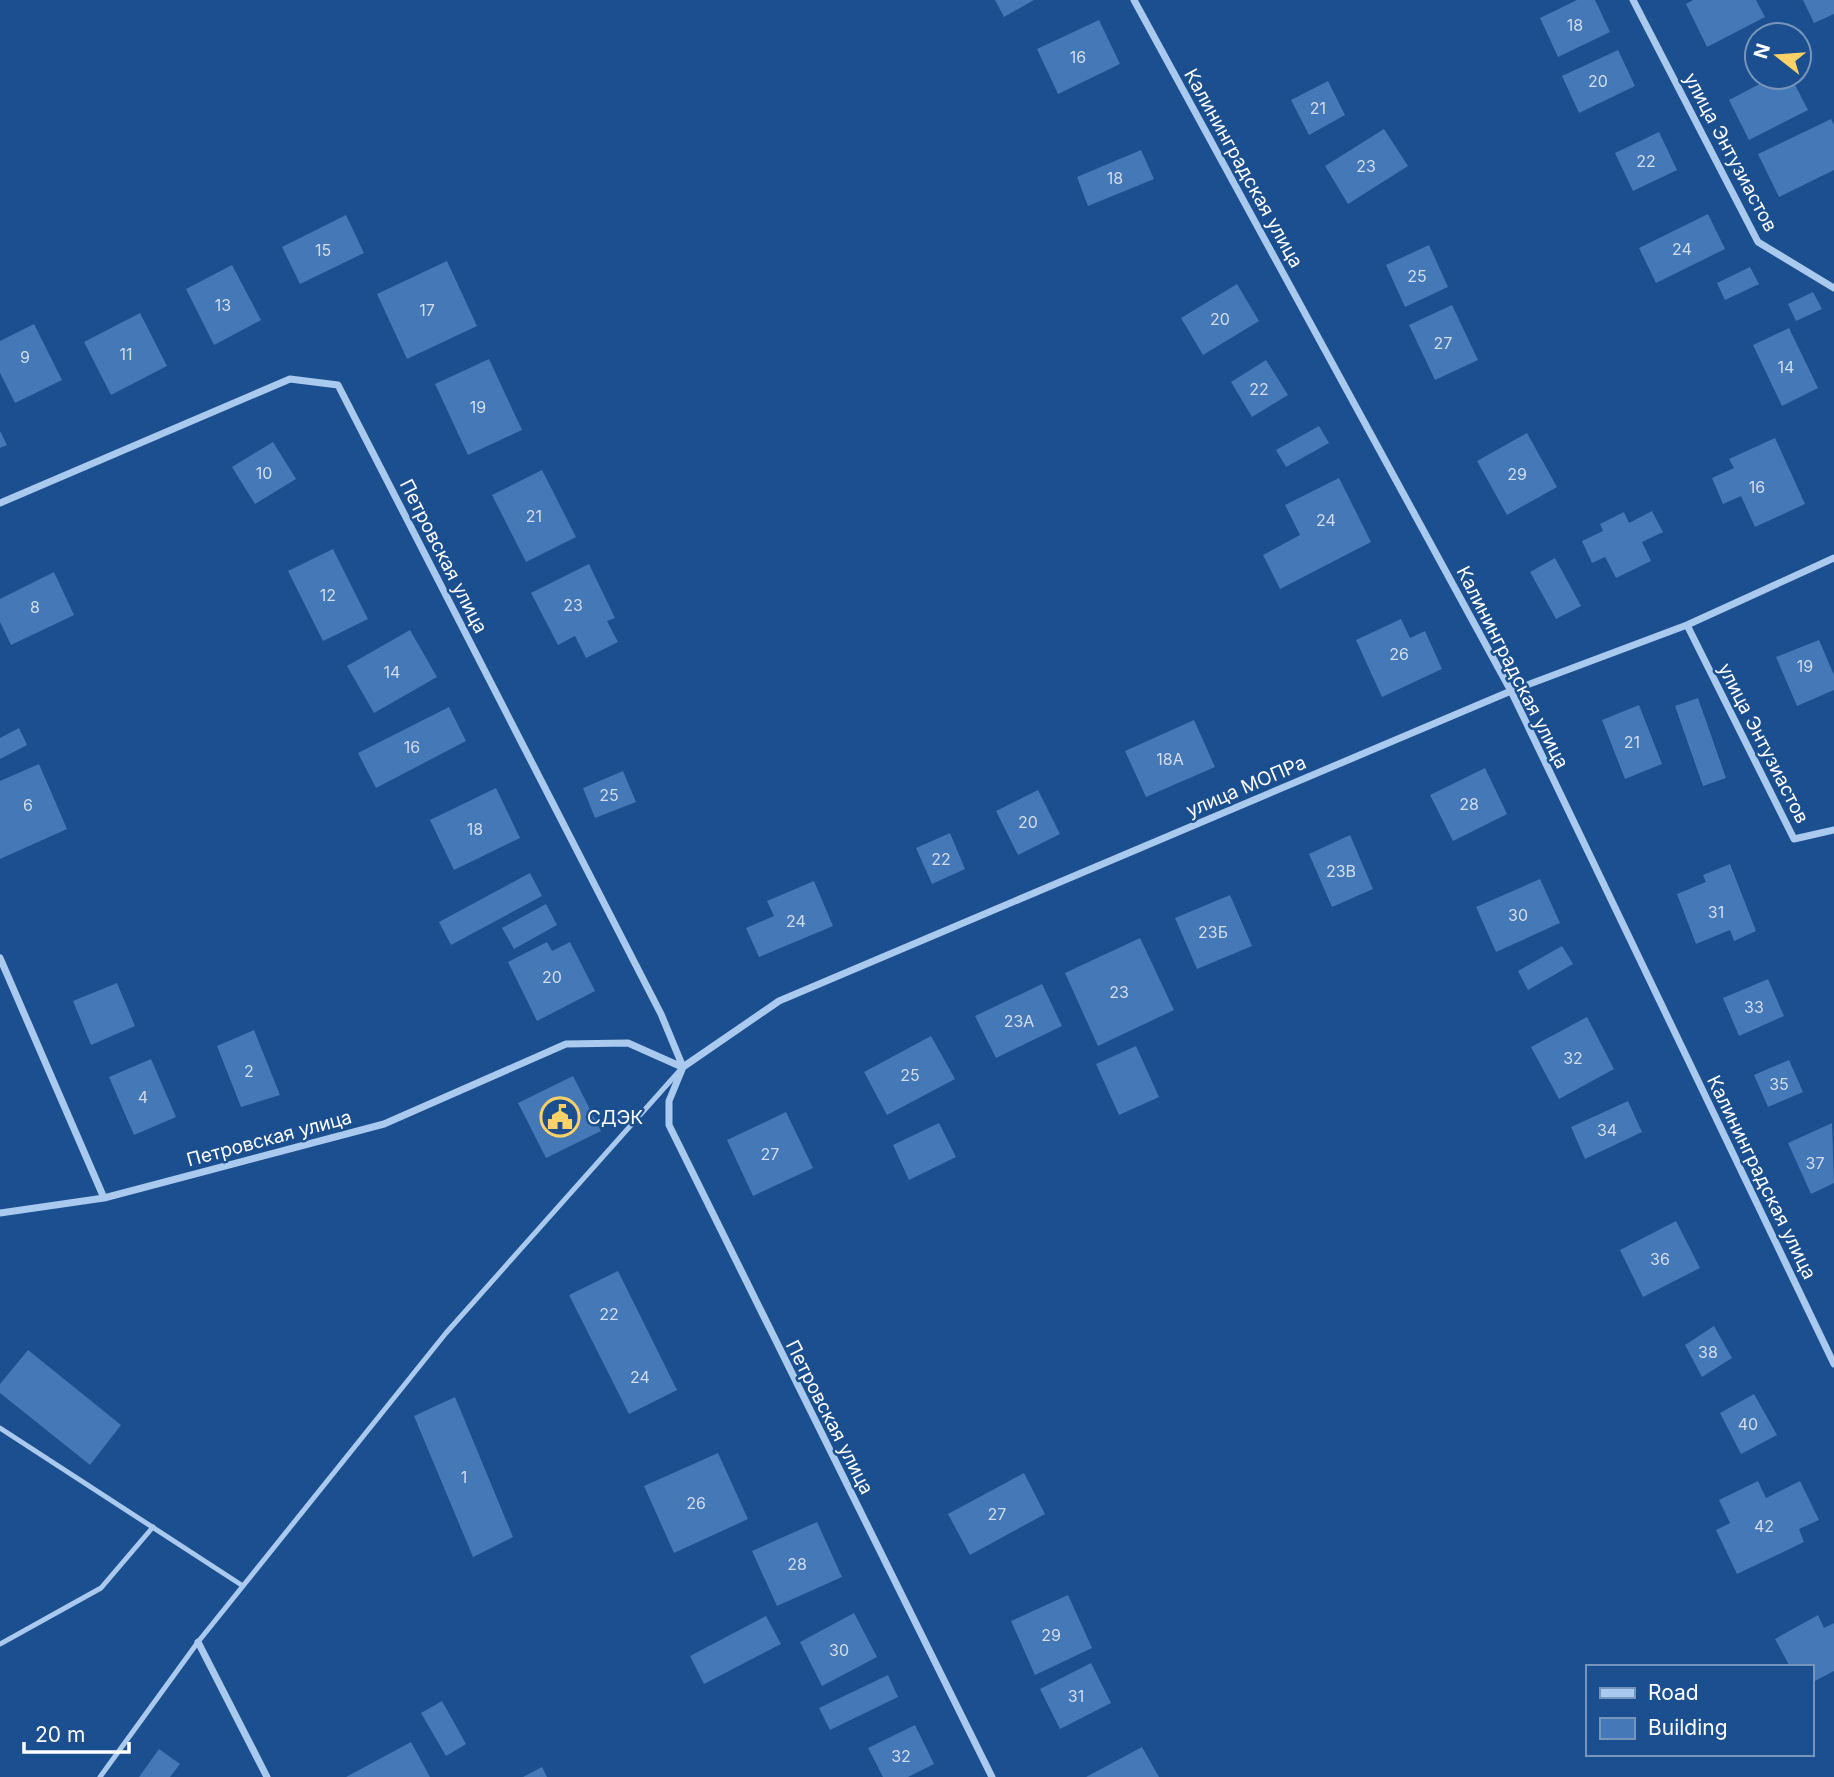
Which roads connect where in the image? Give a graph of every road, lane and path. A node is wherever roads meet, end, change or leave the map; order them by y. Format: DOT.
graph roads {
  1 [pos="1135,0"];
  2 [pos="1633,0"];
  3 [pos="1834,288"];
  4 [pos="0,503"];
  5 [pos="1834,558"];
  6 [pos="1687,625"];
  7 [pos="1511,691"];
  8 [pos="1834,830"];
  9 [pos="0,958"];
  10 [pos="683,1067"];
  11 [pos="104,1198"];
  12 [pos="0,1213"];
  13 [pos="1834,1364"];
  14 [pos="0,1428"];
  15 [pos="153,1527"];
  16 [pos="243,1586"];
  17 [pos="198,1642"];
  18 [pos="0,1644"];
  19 [pos="100,1777"];
  20 [pos="267,1777"];
  21 [pos="992,1777"];
  1 -- 7 [label="street, Калининградская улица"];
  2 -- 3 [label="street, улица Энтузиастов"];
  4 -- 10 [label="street, Петровская улица"];
  5 -- 6 [label="street, улица МОПРа"];
  6 -- 7 [label="street, улица МОПРа"];
  6 -- 8 [label="street, улица Энтузиастов"];
  7 -- 10 [label="street, улица МОПРа"];
  7 -- 13 [label="street, Калининградская улица"];
  9 -- 11 [label="street"];
  10 -- 11 [label="street, Петровская улица"];
  10 -- 16 [label="lane"];
  10 -- 21 [label="street, Петровская улица"];
  11 -- 12 [label="street, Петровская улица"];
  14 -- 15 [label="lane"];
  15 -- 16 [label="lane"];
  15 -- 18 [label="lane"];
  16 -- 17 [label="lane"];
  17 -- 19 [label="lane"];
  17 -- 20 [label="street"];
}
